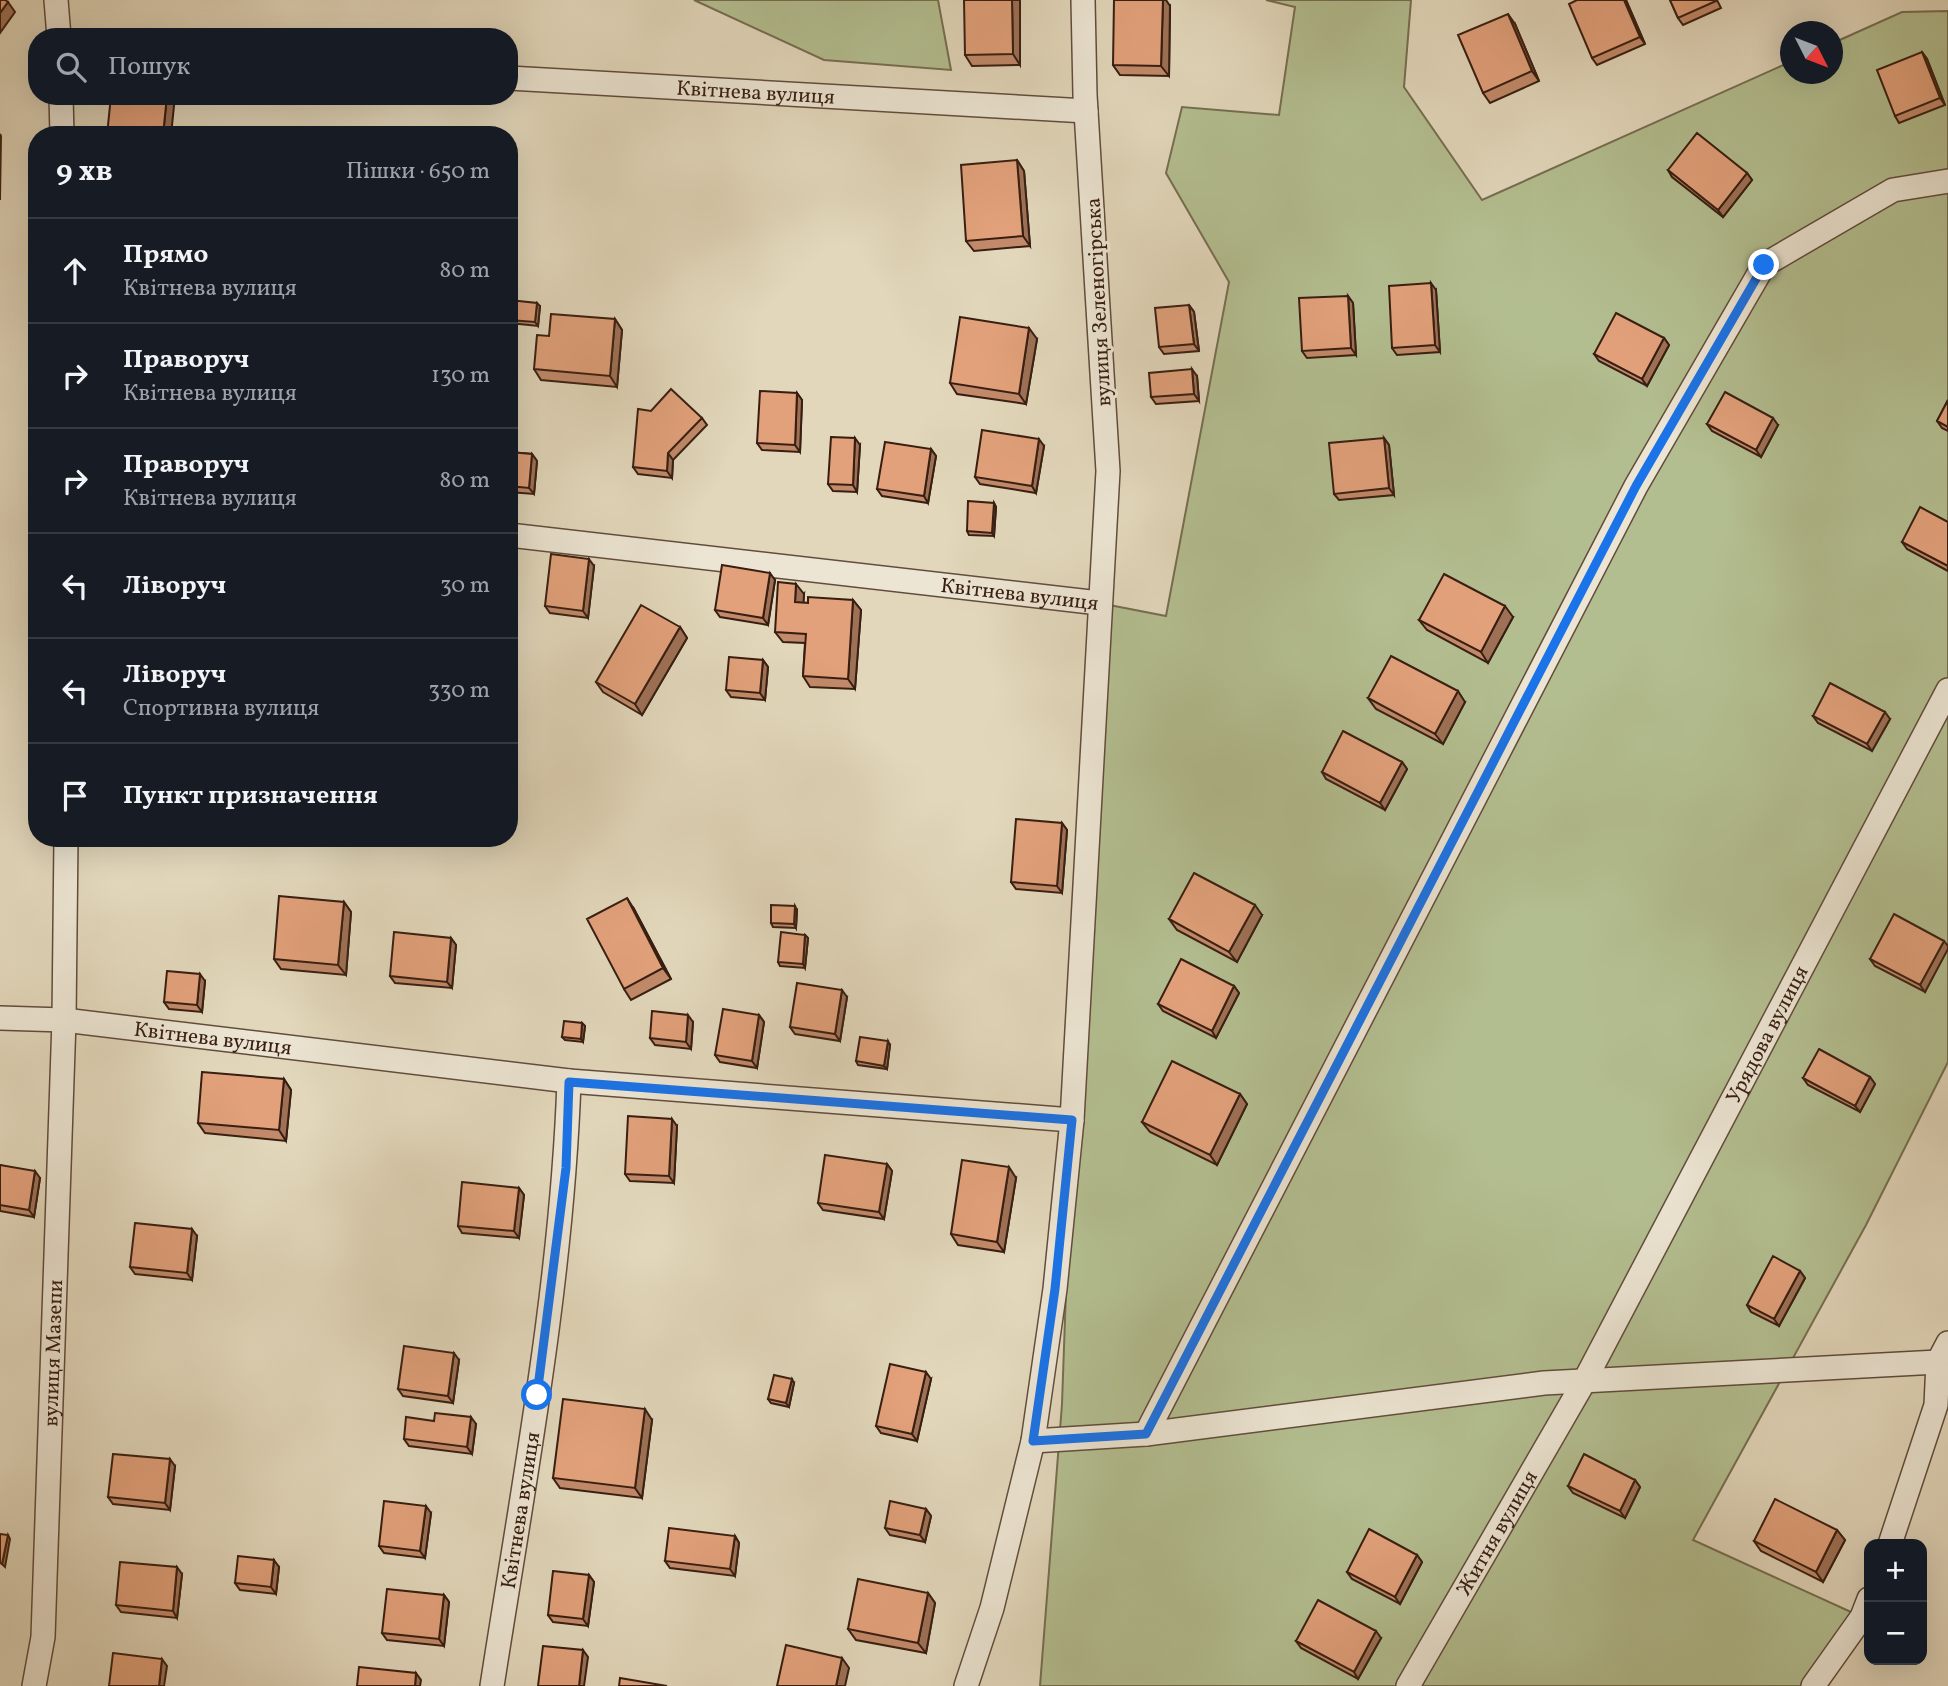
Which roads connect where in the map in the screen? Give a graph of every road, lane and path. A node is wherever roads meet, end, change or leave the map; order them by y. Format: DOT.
graph roads {
  1 [pos="56,0"];
  2 [pos="1083,0"];
  3 [pos="58,28"];
  4 [pos="518,79"];
  5 [pos="61,105"];
  6 [pos="1086,111"];
  7 [pos="62,126"];
  8 [pos="1948,181"];
  9 [pos="518,536"];
  10 [pos="1099,603"];
  11 [pos="1948,690"];
  12 [pos="66,847"];
  13 [pos="0,1018"];
  14 [pos="64,1020"];
  15 [pos="569,1082"];
  16 [pos="1072,1120"];
  17 [pos="1943,1352"];
  18 [pos="1586,1380"];
  19 [pos="1146,1434"];
  20 [pos="1033,1441"];
  21 [pos="1892,1539"];
  22 [pos="1868,1602"];
  23 [pos="34,1686"];
  24 [pos="492,1686"];
  25 [pos="967,1686"];
  26 [pos="1408,1686"];
  27 [pos="1813,1686"];
  1 -- 3 [label="street"];
  2 -- 6 [label="street, вулиця Зеленогірська"];
  4 -- 6 [label="street, Квітнева вулиця"];
  5 -- 7 [label="street"];
  6 -- 10 [label="street, вулиця Зеленогірська"];
  8 -- 19 [label="street"];
  9 -- 10 [label="street, Квітнева вулиця"];
  10 -- 16 [label="street, Квітнева вулиця"];
  11 -- 18 [label="street, Урядова вулиця"];
  12 -- 14 [label="street, вулиця Мазепи"];
  13 -- 14 [label="street, Квітнева вулиця"];
  14 -- 15 [label="street, Квітнева вулиця"];
  14 -- 23 [label="street, вулиця Мазепи"];
  15 -- 16 [label="street, Квітнева вулиця"];
  15 -- 24 [label="street, Квітнева вулиця"];
  16 -- 20 [label="street, Квітнева вулиця"];
  17 -- 18 [label="street"];
  17 -- 21 [label="street"];
  18 -- 19 [label="street"];
  18 -- 26 [label="street, Житня вулиця"];
  19 -- 20 [label="street"];
  20 -- 25 [label="street, Квітнева вулиця"];
  22 -- 27 [label="street"];
}
